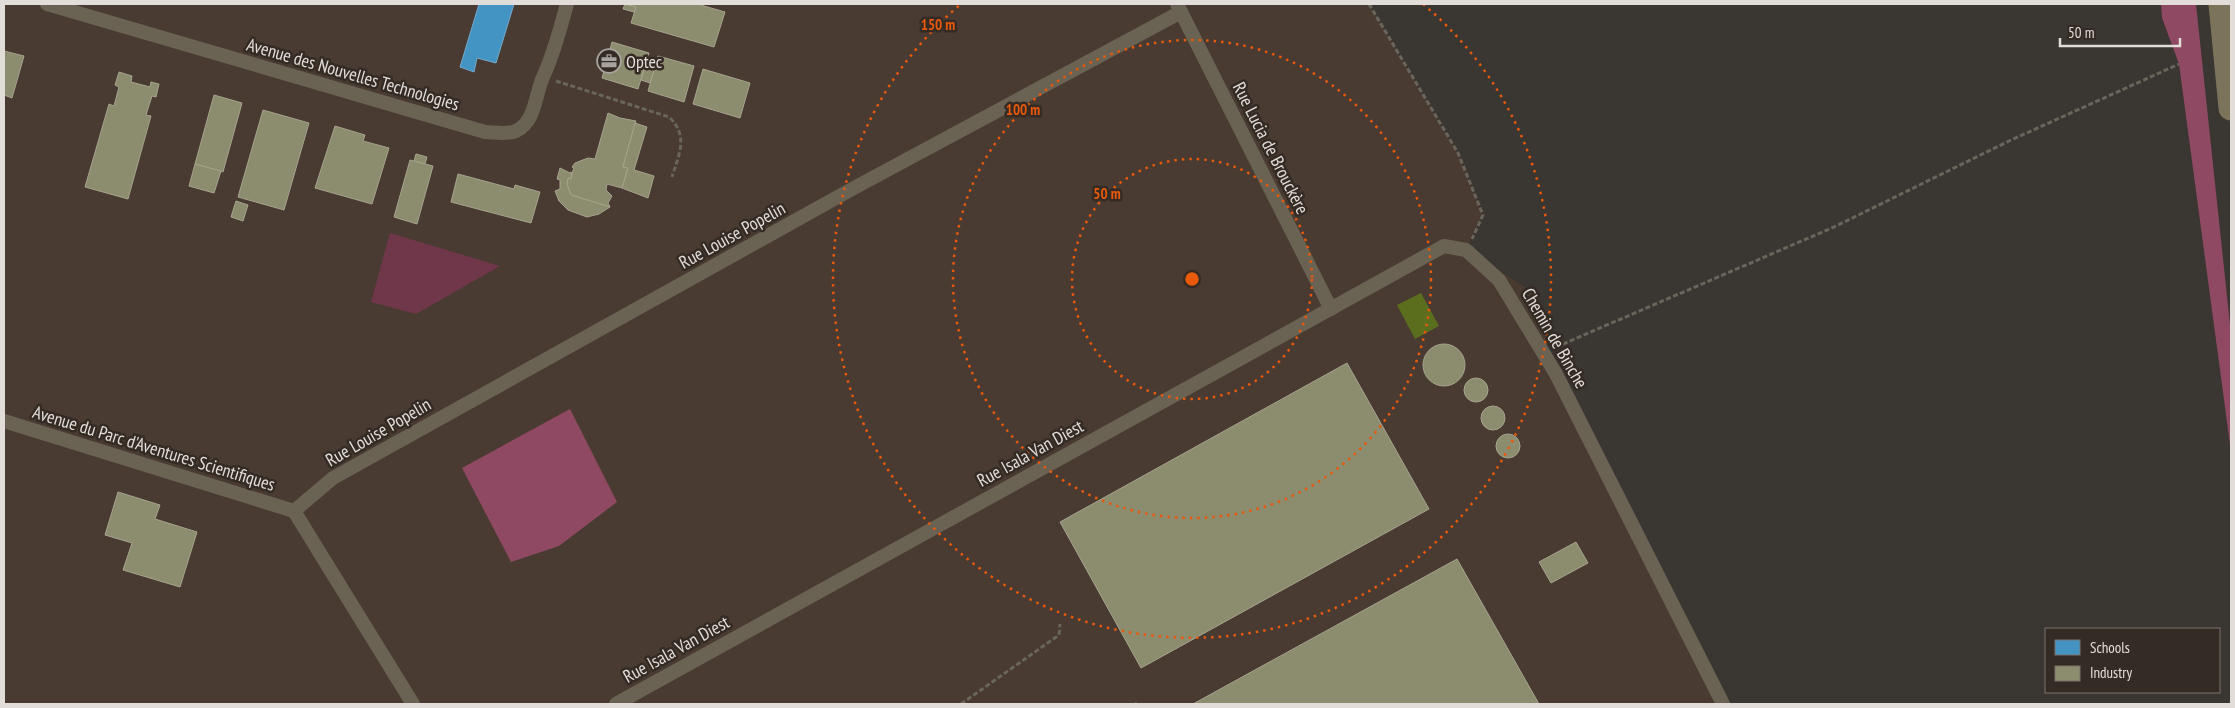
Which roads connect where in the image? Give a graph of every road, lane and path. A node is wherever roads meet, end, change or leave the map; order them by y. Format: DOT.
graph roads {
  1 [pos="47,4"];
  2 [pos="567,4"];
  3 [pos="1369,4"];
  4 [pos="2221,4"];
  5 [pos="1179,8"];
  6 [pos="2180,64"];
  7 [pos="543,78"];
  8 [pos="2231,108"];
  9 [pos="672,177"];
  10 [pos="1466,250"];
  11 [pos="1331,309"];
  12 [pos="1544,353"];
  13 [pos="4,421"];
  14 [pos="294,511"];
  15 [pos="1060,624"];
  16 [pos="413,704"];
  17 [pos="616,704"];
  18 [pos="962,704"];
  19 [pos="1723,704"];
  1 -- 7 [label="street, Avenue des Nouvelles Technologies"];
  2 -- 7 [label="street, Avenue des Nouvelles Technologies"];
  3 -- 10 [label="path"];
  4 -- 8 [label="highway"];
  5 -- 11 [label="street, Rue Lucia de Brouckère"];
  5 -- 14 [label="street, Rue Louise Popelin"];
  6 -- 12 [label="path"];
  7 -- 9 [label="path"];
  10 -- 11 [label="street, Rue Isala Van Diest"];
  10 -- 12 [label="street, Chemin de Binche"];
  11 -- 17 [label="street, Rue Isala Van Diest"];
  12 -- 19 [label="street, Chemin de Binche"];
  13 -- 14 [label="street, Avenue du Parc d'Aventures Scientifiques"];
  14 -- 16 [label="street"];
  15 -- 18 [label="path"];
}
